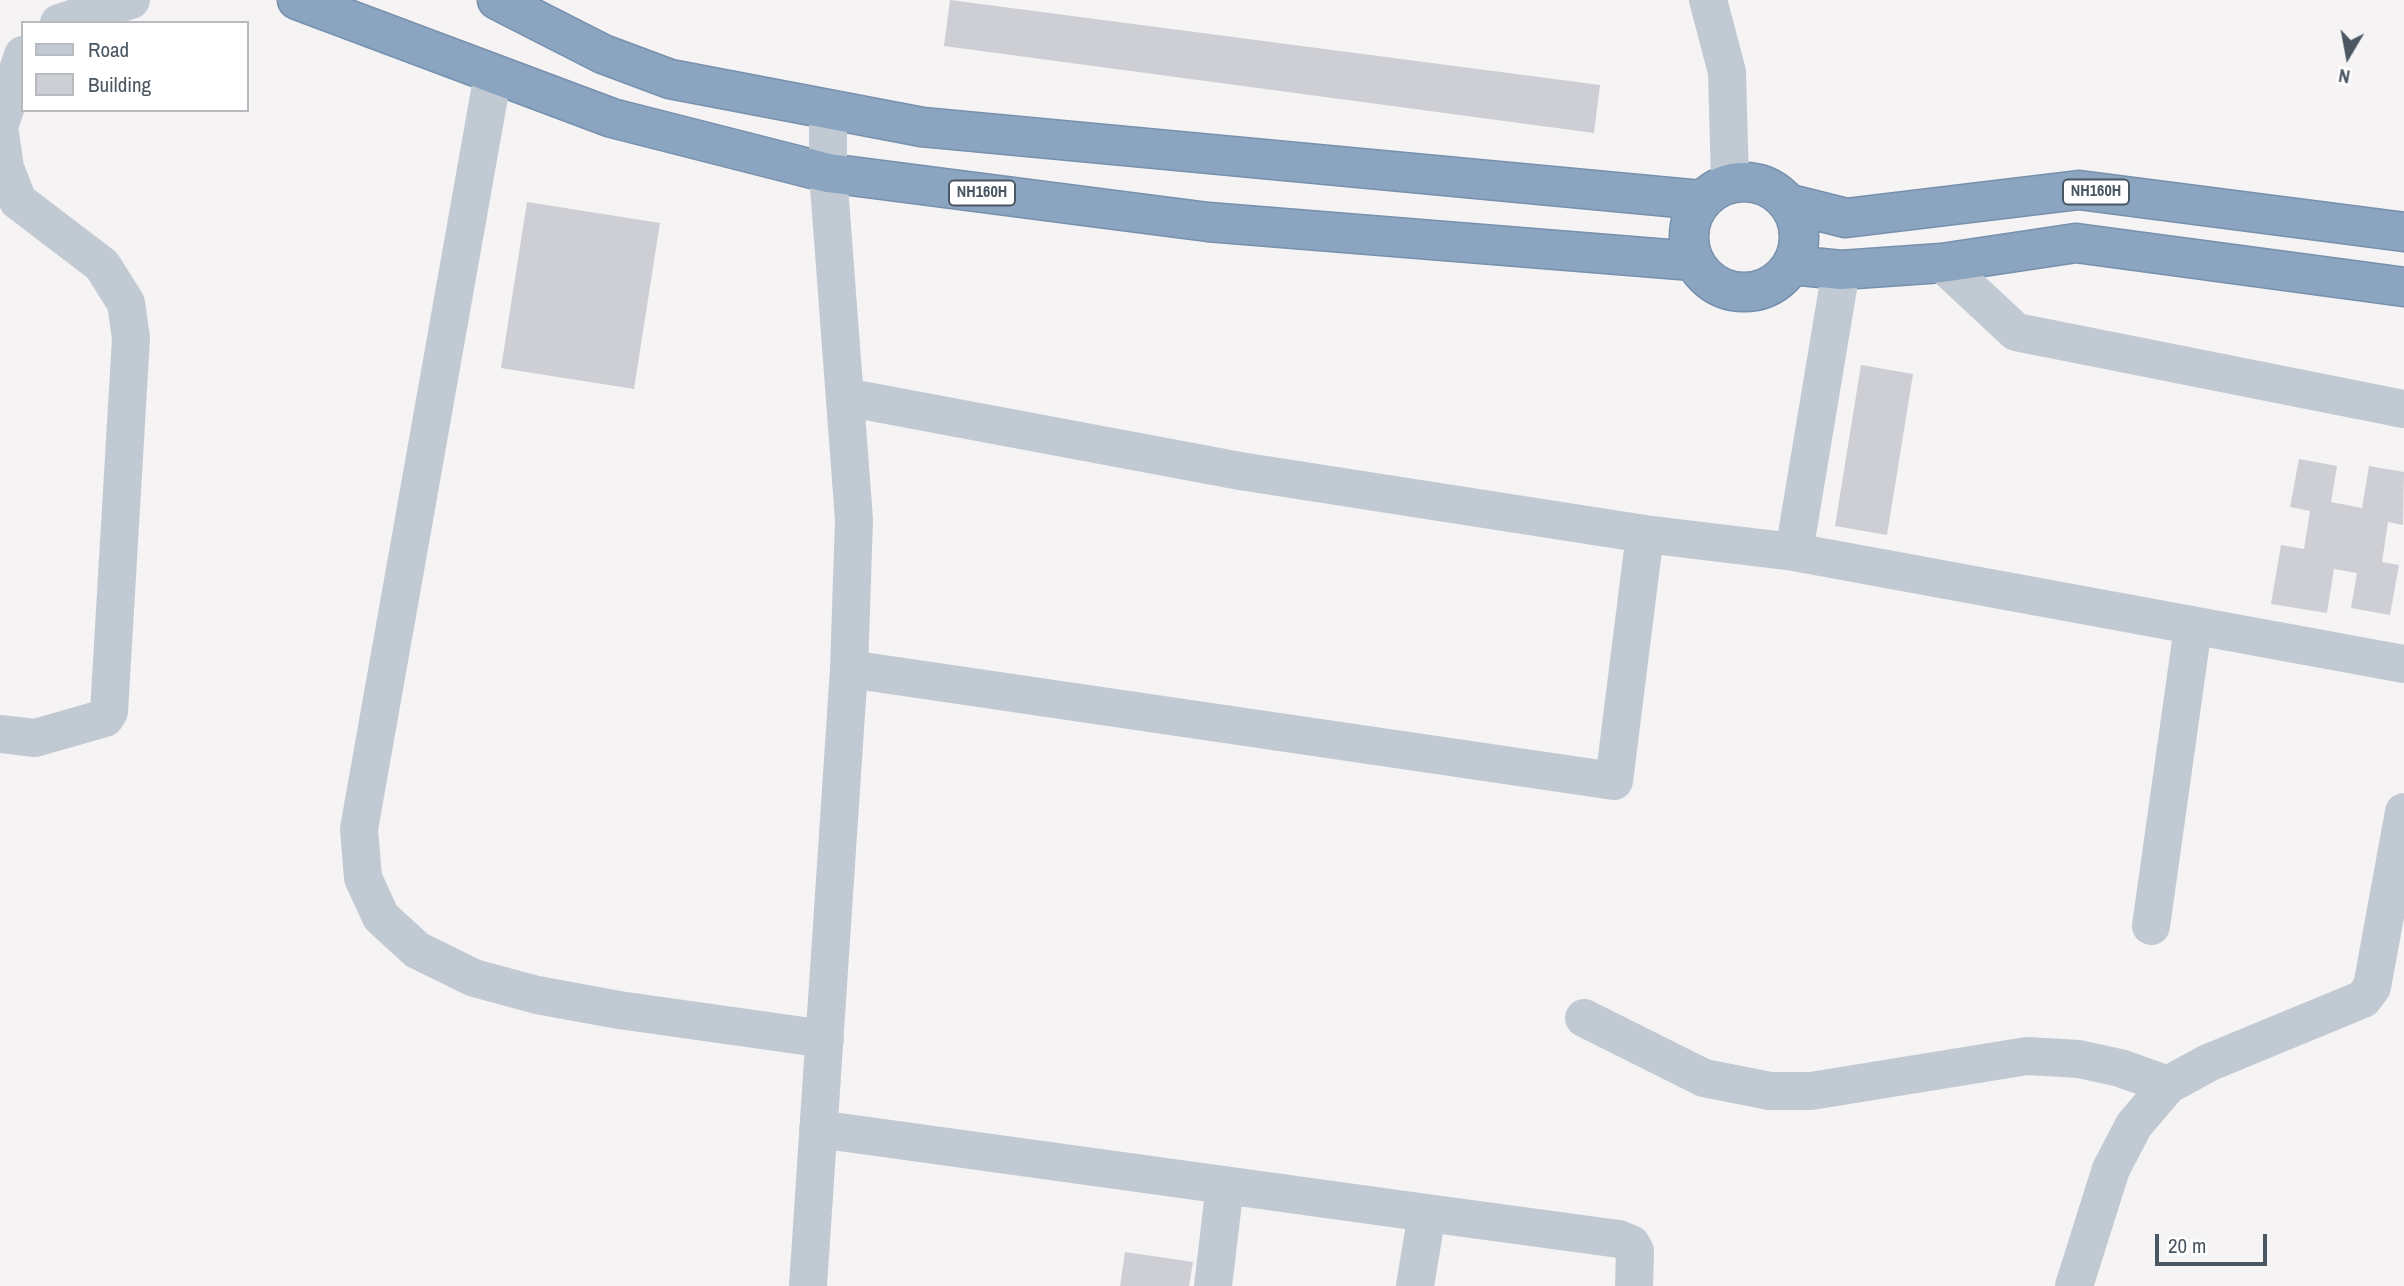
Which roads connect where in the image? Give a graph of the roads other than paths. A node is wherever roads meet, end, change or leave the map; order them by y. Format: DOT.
graph roads {
  1 [pos="131,0"];
  2 [pos="298,0"];
  3 [pos="497,0"];
  4 [pos="1708,0"];
  5 [pos="65,21"];
  6 [pos="21,61"];
  7 [pos="494,74"];
  8 [pos="828,110"];
  9 [pos="0,124"];
  10 [pos="0,133"];
  11 [pos="828,173"];
  12 [pos="1715,191"];
  13 [pos="1790,204"];
  14 [pos="2404,232"];
  15 [pos="1693,261"];
  16 [pos="1942,263"];
  17 [pos="1792,265"];
  18 [pos="1841,270"];
  19 [pos="2404,287"];
  20 [pos="845,397"];
  21 [pos="2404,409"];
  22 [pos="1645,534"];
  23 [pos="1794,552"];
  24 [pos="2193,627"];
  25 [pos="2404,664"];
  26 [pos="849,669"];
  27 [pos="0,734"];
  28 [pos="2404,812"];
  29 [pos="2151,926"];
  30 [pos="1584,1018"];
  31 [pos="825,1039"];
  32 [pos="2168,1085"];
  33 [pos="818,1129"];
  34 [pos="1225,1185"];
  35 [pos="1427,1213"];
  36 [pos="808,1286"];
  37 [pos="1213,1286"];
  38 [pos="1415,1286"];
  39 [pos="1634,1286"];
  40 [pos="2074,1286"];
  1 -- 5 [label="street"];
  2 -- 7 [label="highway, NH160H"];
  3 -- 8 [label="highway, NH160H"];
  4 -- 12 [label="street"];
  6 -- 9 [label="street"];
  7 -- 11 [label="highway, NH160H"];
  7 -- 31 [label="street"];
  8 -- 11 [label="street"];
  8 -- 12 [label="highway, NH160H"];
  10 -- 27 [label="street"];
  11 -- 15 [label="highway, NH160H"];
  11 -- 20 [label="street"];
  12 -- 13 [label="highway, NH160H"];
  12 -- 15 [label="highway"];
  13 -- 14 [label="highway, NH160H"];
  13 -- 17 [label="highway"];
  15 -- 17 [label="highway"];
  16 -- 18 [label="highway"];
  16 -- 19 [label="highway"];
  16 -- 21 [label="street"];
  17 -- 18 [label="highway"];
  18 -- 23 [label="street"];
  20 -- 22 [label="street"];
  20 -- 26 [label="street"];
  22 -- 23 [label="street"];
  22 -- 26 [label="street"];
  23 -- 24 [label="street"];
  24 -- 25 [label="street"];
  24 -- 29 [label="street"];
  26 -- 31 [label="street"];
  28 -- 32 [label="street"];
  30 -- 32 [label="street"];
  31 -- 33 [label="street"];
  32 -- 40 [label="street"];
  33 -- 34 [label="street"];
  33 -- 36 [label="street"];
  34 -- 35 [label="street"];
  34 -- 37 [label="street"];
  35 -- 38 [label="street"];
  35 -- 39 [label="street"];
}
